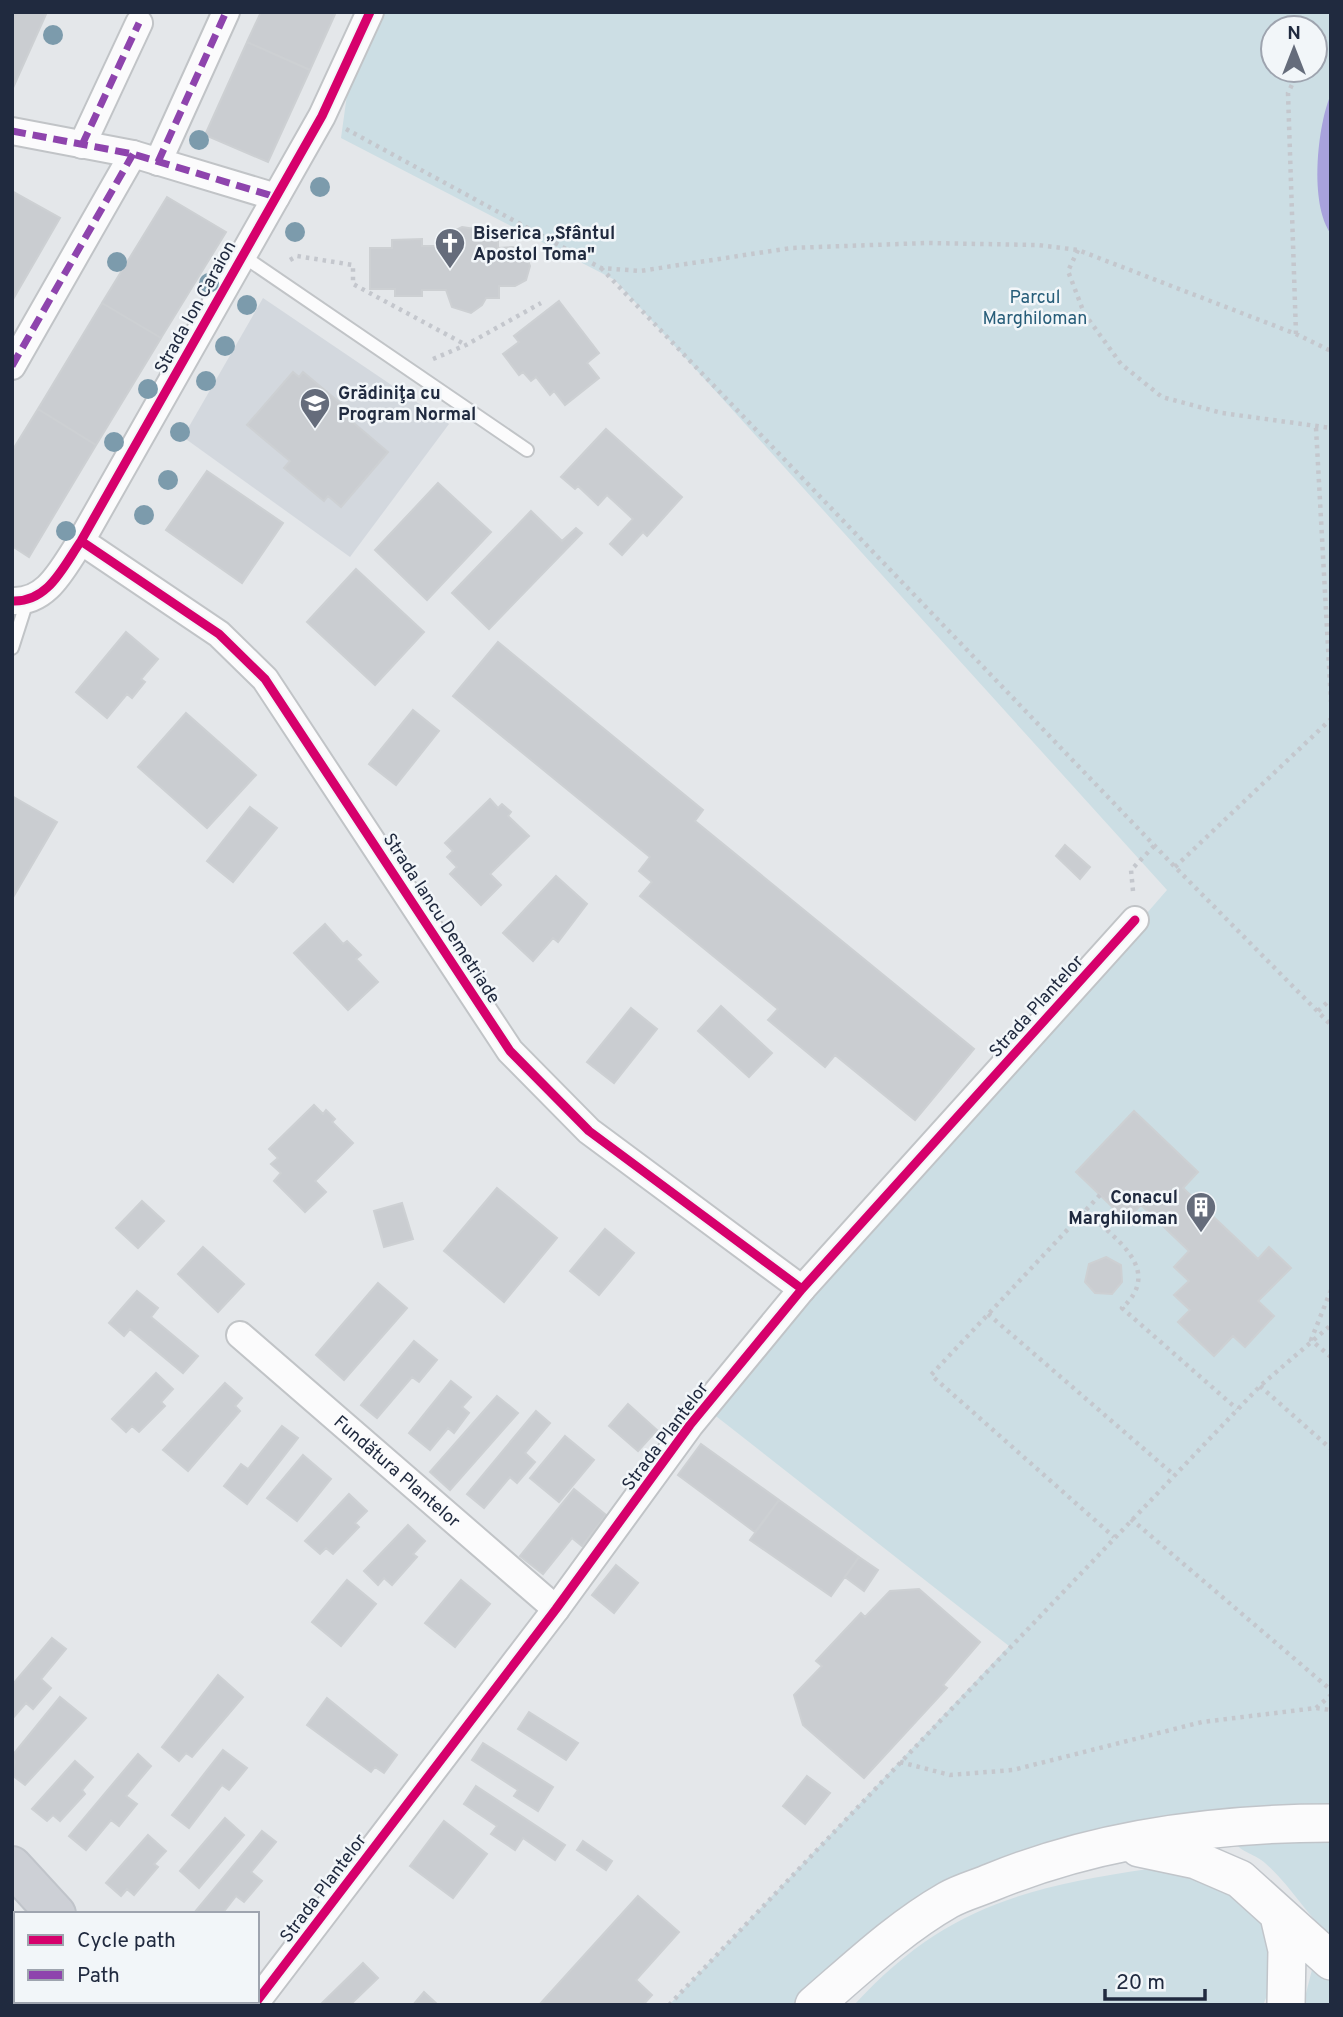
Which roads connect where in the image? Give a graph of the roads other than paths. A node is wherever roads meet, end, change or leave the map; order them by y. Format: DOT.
graph roads {
  1 [pos="226,12"];
  2 [pos="370,12"];
  3 [pos="139,23"];
  4 [pos="12,131"];
  5 [pos="82,145"];
  6 [pos="133,154"];
  7 [pos="158,162"];
  8 [pos="276,197"];
  9 [pos="243,256"];
  10 [pos="12,366"];
  11 [pos="527,450"];
  12 [pos="81,541"];
  13 [pos="19,601"];
  14 [pos="12,648"];
  15 [pos="1135,920"];
  16 [pos="802,1289"];
  17 [pos="240,1335"];
  18 [pos="556,1609"];
  19 [pos="1331,1823"];
  20 [pos="1121,1844"];
  21 [pos="12,1866"];
  22 [pos="54,1912"];
  23 [pos="1279,1916"];
  24 [pos="1331,1961"];
  25 [pos="259,1998"];
  26 [pos="814,2005"];
  27 [pos="1286,2005"];
  1 -- 7 [label="street"];
  2 -- 8 [label="street, Strada Ion Caraion"];
  3 -- 5 [label="street"];
  4 -- 5 [label="street"];
  5 -- 6 [label="street"];
  6 -- 7 [label="street"];
  6 -- 10 [label="street"];
  7 -- 8 [label="street"];
  8 -- 9 [label="street, Strada Ion Caraion"];
  9 -- 11 [label="lane"];
  9 -- 12 [label="street, Strada Ion Caraion"];
  12 -- 13 [label="street, Strada Ion Caraion"];
  12 -- 16 [label="street, Strada Iancu Demetriade"];
  13 -- 14 [label="lane, Strada Ion Caraion"];
  15 -- 16 [label="street, Strada Plantelor"];
  16 -- 18 [label="street, Strada Plantelor"];
  17 -- 18 [label="street, Fundătura Plantelor"];
  18 -- 25 [label="street, Strada Plantelor"];
  19 -- 20 [label="main road"];
  20 -- 23 [label="main road"];
  20 -- 26 [label="main road"];
  21 -- 22 [label="main road"];
  23 -- 24 [label="main road"];
  23 -- 27 [label="main road"];
}
